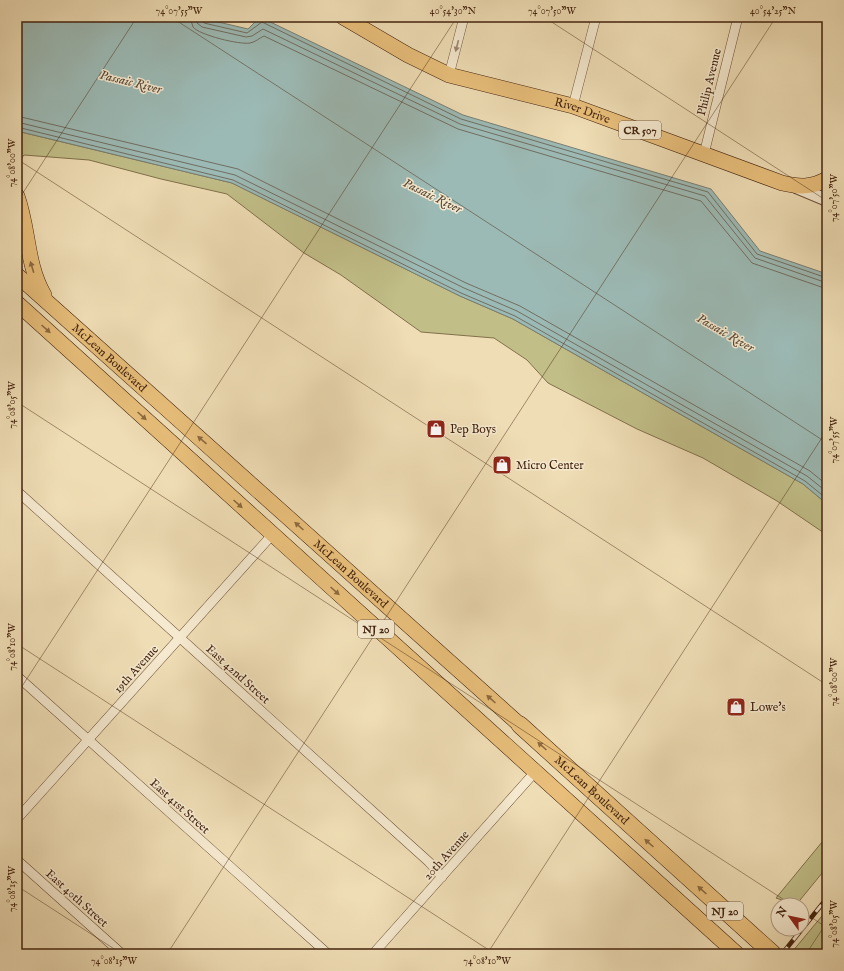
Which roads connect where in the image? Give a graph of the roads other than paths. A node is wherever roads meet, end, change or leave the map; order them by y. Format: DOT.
graph roads {
  1 [pos="343,17"];
  2 [pos="464,17"];
  3 [pos="596,17"];
  4 [pos="738,17"];
  5 [pos="449,75"];
  6 [pos="573,106"];
  7 [pos="704,154"];
  8 [pos="827,179"];
  9 [pos="795,186"];
  10 [pos="17,196"];
  11 [pos="827,200"];
  12 [pos="17,275"];
  13 [pos="48,302"];
  14 [pos="17,303"];
  15 [pos="17,313"];
  16 [pos="32,316"];
  17 [pos="17,491"];
  18 [pos="272,535"];
  19 [pos="180,638"];
  20 [pos="17,676"];
  21 [pos="520,725"];
  22 [pos="88,740"];
  23 [pos="535,772"];
  24 [pos="17,819"];
  25 [pos="17,860"];
  26 [pos="442,877"];
  27 [pos="122,954"];
  28 [pos="328,954"];
  29 [pos="373,954"];
  30 [pos="737,954"];
  31 [pos="772,954"];
  1 -- 5 [label="main road, River Drive / CR 507"];
  2 -- 5 [label="street, one-way"];
  3 -- 6 [label="street"];
  4 -- 7 [label="street, Philip Avenue"];
  5 -- 6 [label="main road, River Drive / CR 507"];
  6 -- 7 [label="main road, River Drive / CR 507"];
  7 -- 9 [label="main road, River Drive / CR 507"];
  8 -- 9 [label="main road, River Drive / CR 507"];
  9 -- 11 [label="street"];
  13 -- 10 [label="main road, one-way"];
  12 -- 13 [label="main road, McLean Boulevard / NJ 20"];
  21 -- 13 [label="main road, McLean Boulevard / NJ 20, one-way"];
  14 -- 16 [label="main road, McLean Boulevard / NJ 20"];
  15 -- 16 [label="street"];
  16 -- 18 [label="main road, McLean Boulevard / NJ 20, one-way"];
  17 -- 19 [label="street, East 42nd Street"];
  18 -- 19 [label="street, 19th Avenue"];
  18 -- 23 [label="main road, McLean Boulevard / NJ 20, one-way"];
  19 -- 22 [label="street, 19th Avenue"];
  19 -- 26 [label="street, East 42nd Street"];
  20 -- 22 [label="street, East 41st Street"];
  31 -- 21 [label="highway, McLean Boulevard / NJ 20, one-way"];
  22 -- 24 [label="street, 19th Avenue"];
  22 -- 28 [label="street, East 41st Street"];
  23 -- 26 [label="street, 20th Avenue"];
  23 -- 30 [label="main road, McLean Boulevard / NJ 20"];
  25 -- 27 [label="street, East 40th Street"];
  26 -- 29 [label="street, 20th Avenue"];
}
